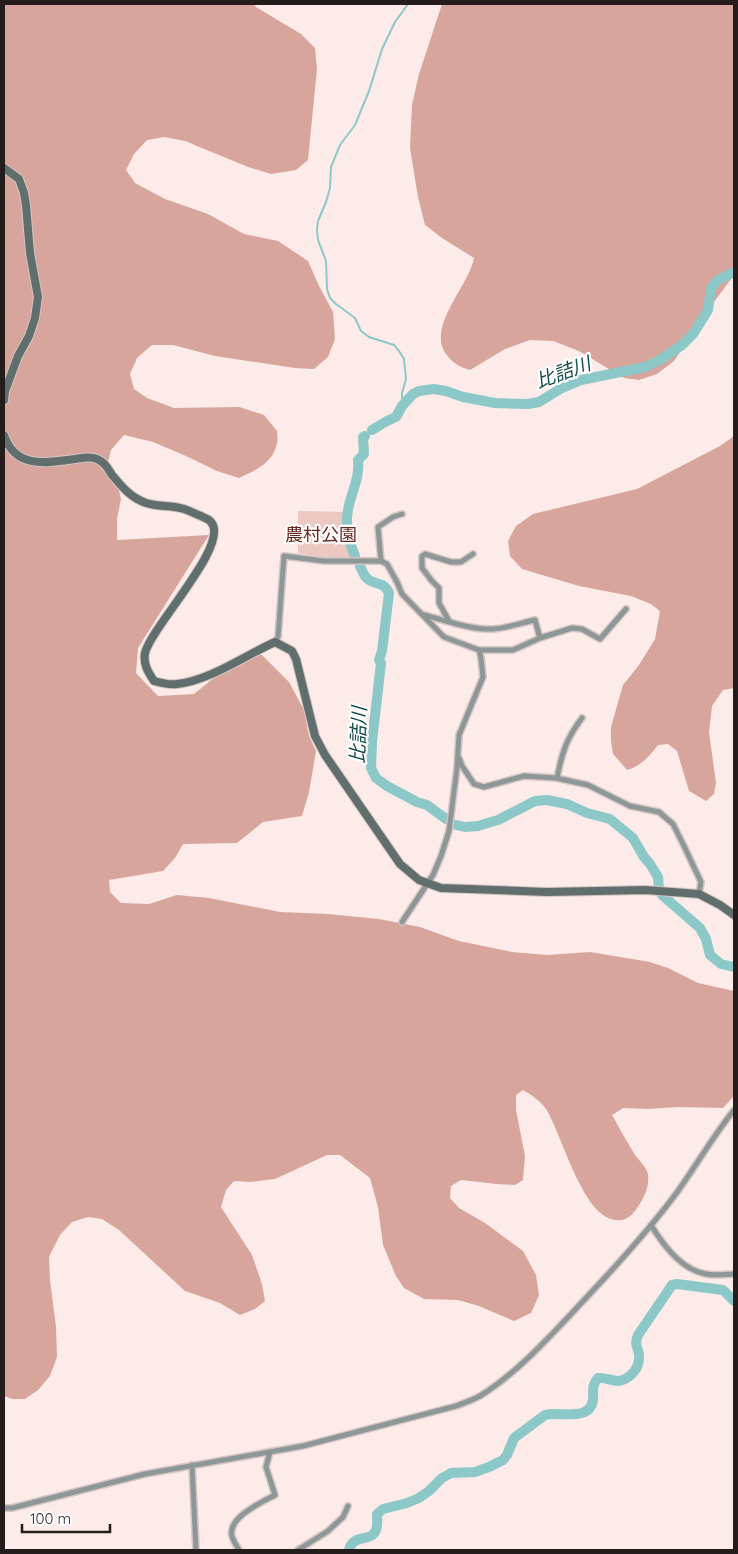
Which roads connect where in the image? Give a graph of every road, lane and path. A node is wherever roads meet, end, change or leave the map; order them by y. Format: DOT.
graph roads {
  1 [pos="4,168"];
  2 [pos="4,400"];
  3 [pos="4,435"];
  4 [pos="402,514"];
  5 [pos="473,554"];
  6 [pos="381,562"];
  7 [pos="626,609"];
  8 [pos="423,615"];
  9 [pos="449,621"];
  10 [pos="540,638"];
  11 [pos="275,642"];
  12 [pos="479,650"];
  13 [pos="582,718"];
  14 [pos="458,753"];
  15 [pos="557,778"];
  16 [pos="428,883"];
  17 [pos="699,894"];
  18 [pos="734,915"];
  19 [pos="402,922"];
  20 [pos="734,1110"];
  21 [pos="651,1225"];
  22 [pos="734,1274"];
  23 [pos="270,1452"];
  24 [pos="192,1465"];
  25 [pos="348,1506"];
  26 [pos="4,1508"];
  27 [pos="196,1550"];
  28 [pos="240,1550"];
  29 [pos="298,1550"];
  1 -- 2 [label="street"];
  3 -- 11 [label="street"];
  4 -- 6 [label="street"];
  5 -- 9 [label="street"];
  6 -- 8 [label="street"];
  6 -- 11 [label="street"];
  7 -- 10 [label="street"];
  8 -- 9 [label="street"];
  8 -- 12 [label="street"];
  9 -- 10 [label="street"];
  10 -- 12 [label="street"];
  11 -- 16 [label="street"];
  12 -- 14 [label="street"];
  13 -- 15 [label="street"];
  14 -- 15 [label="street"];
  14 -- 16 [label="street"];
  15 -- 17 [label="street"];
  16 -- 17 [label="street"];
  16 -- 19 [label="street"];
  17 -- 18 [label="street"];
  20 -- 21 [label="street"];
  21 -- 22 [label="street"];
  21 -- 23 [label="street"];
  23 -- 24 [label="street"];
  23 -- 28 [label="street"];
  24 -- 26 [label="street"];
  24 -- 27 [label="street"];
  25 -- 29 [label="street"];
}
